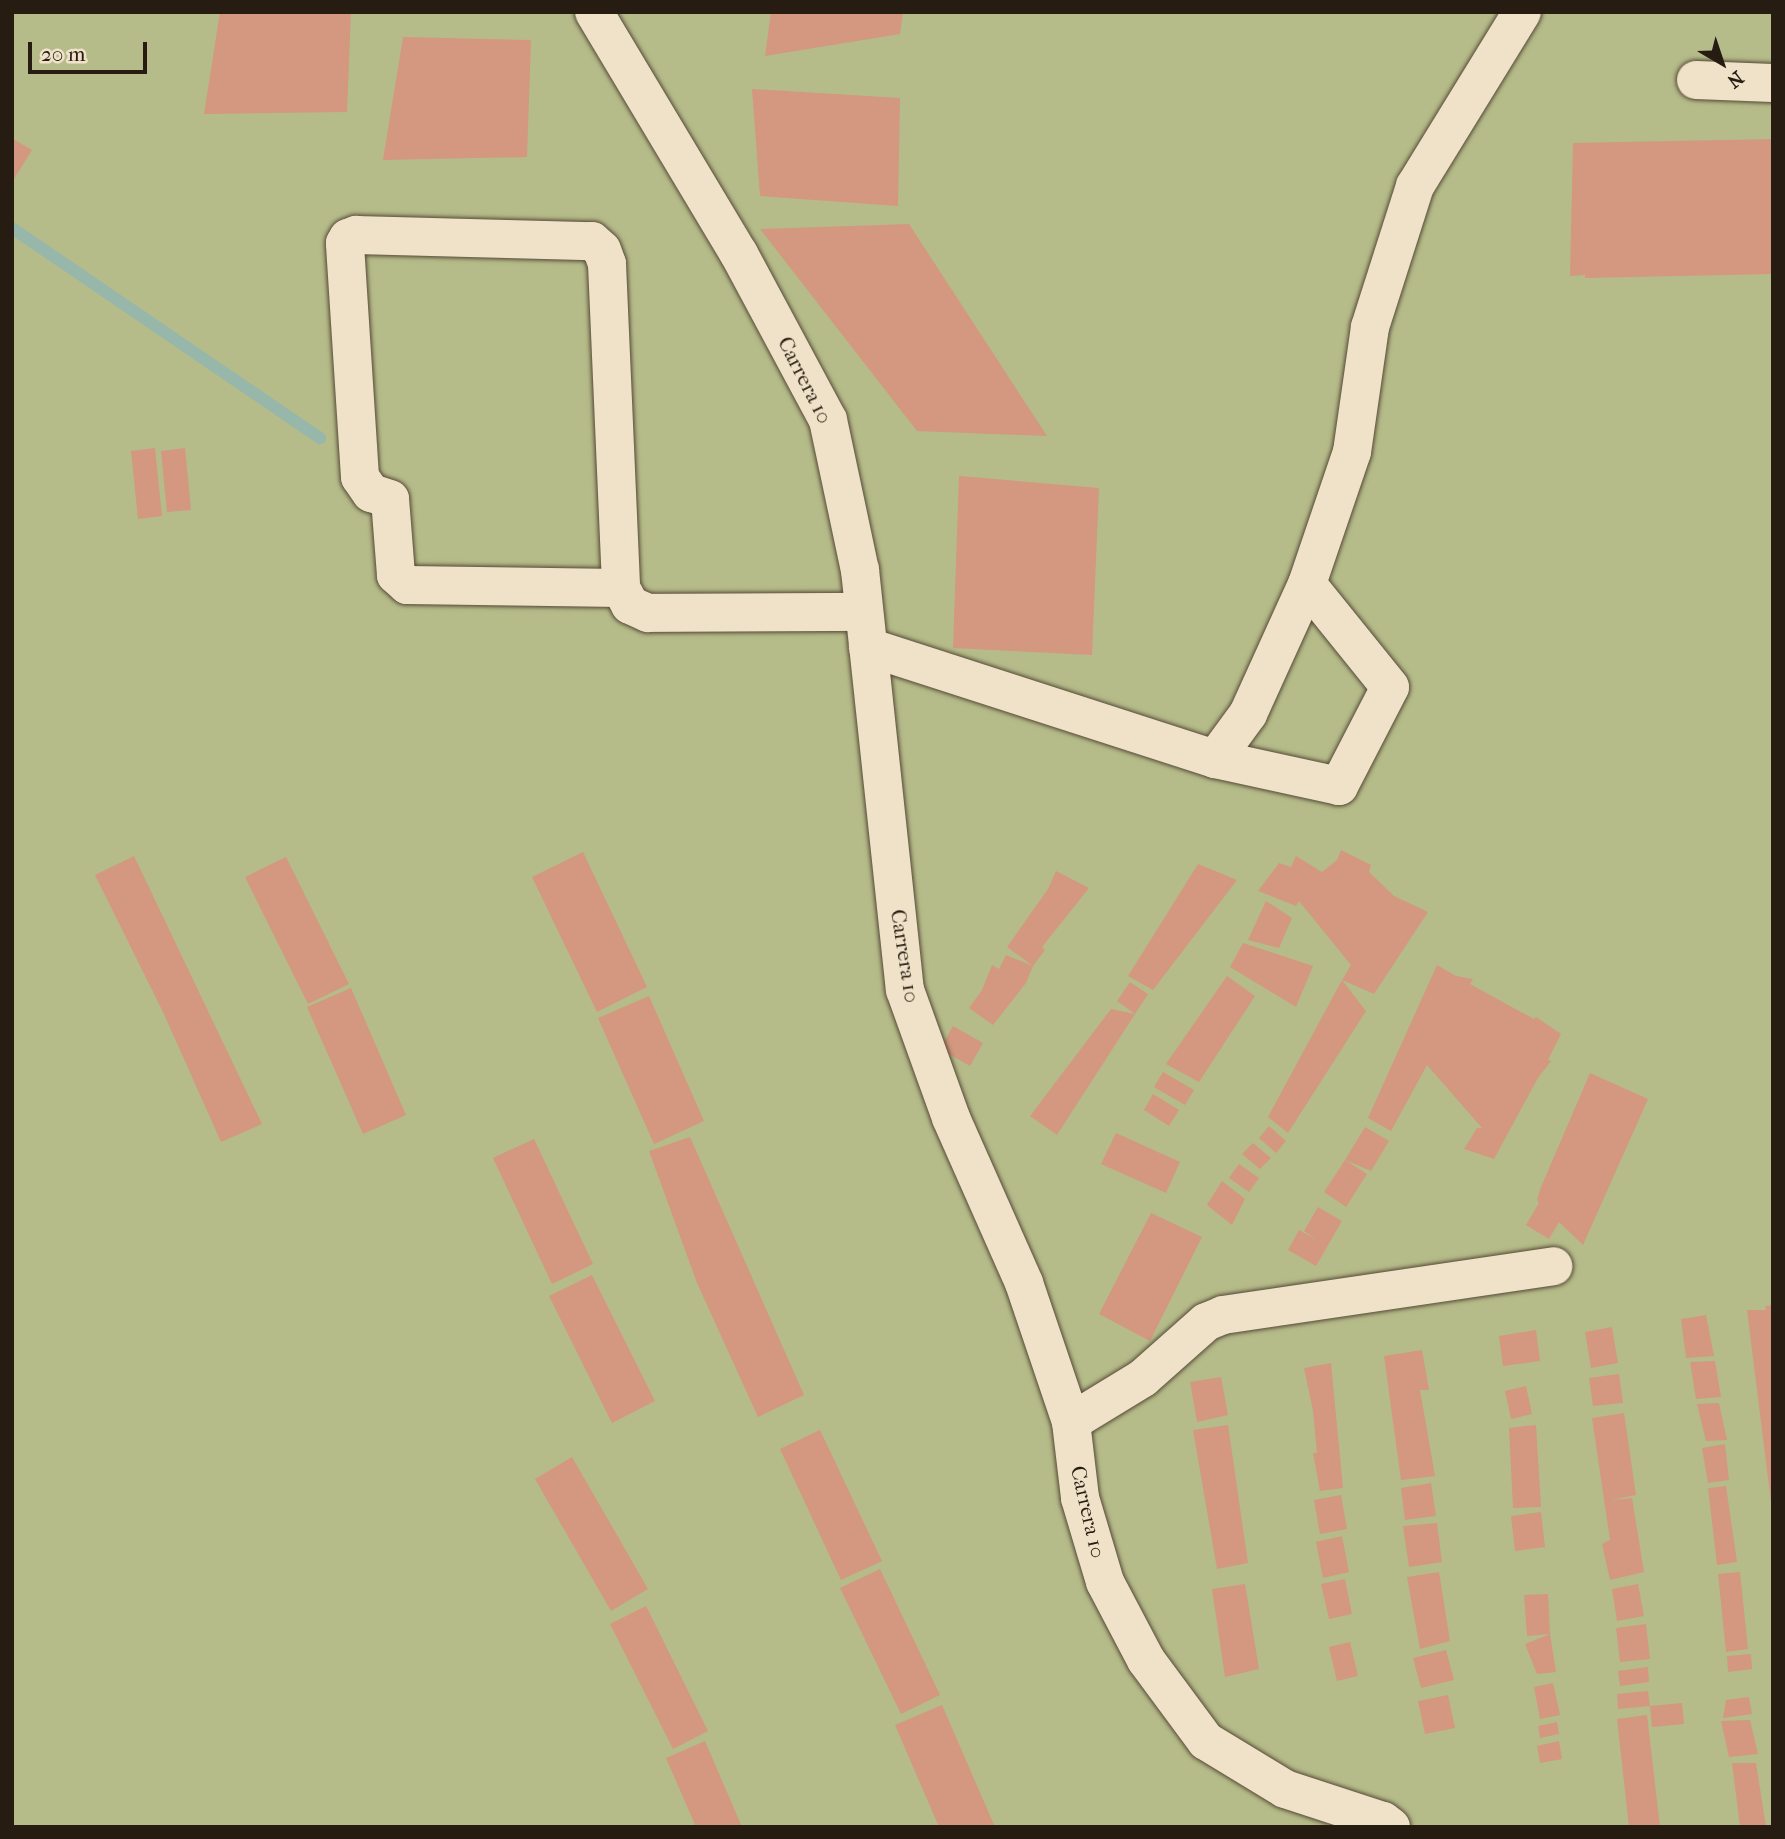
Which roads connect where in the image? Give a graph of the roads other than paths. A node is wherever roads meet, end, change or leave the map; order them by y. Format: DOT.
graph roads {
  1 [pos="594,12"];
  2 [pos="1522,12"];
  3 [pos="1696,80"];
  4 [pos="1773,83"];
  5 [pos="1307,584"];
  6 [pos="621,587"];
  7 [pos="866,629"];
  8 [pos="1215,759"];
  9 [pos="1553,1266"];
  10 [pos="1071,1422"];
  11 [pos="1391,1827"];
  1 -- 7 [label="street, Carrera 10"];
  2 -- 5 [label="street"];
  3 -- 4 [label="street"];
  5 -- 8 [label="street"];
  5 -- 8 [label="street"];
  6 -- 6 [label="street"];
  6 -- 7 [label="street"];
  7 -- 8 [label="street"];
  7 -- 10 [label="street, Carrera 10"];
  9 -- 10 [label="street"];
  10 -- 11 [label="street, Carrera 10"];
}
